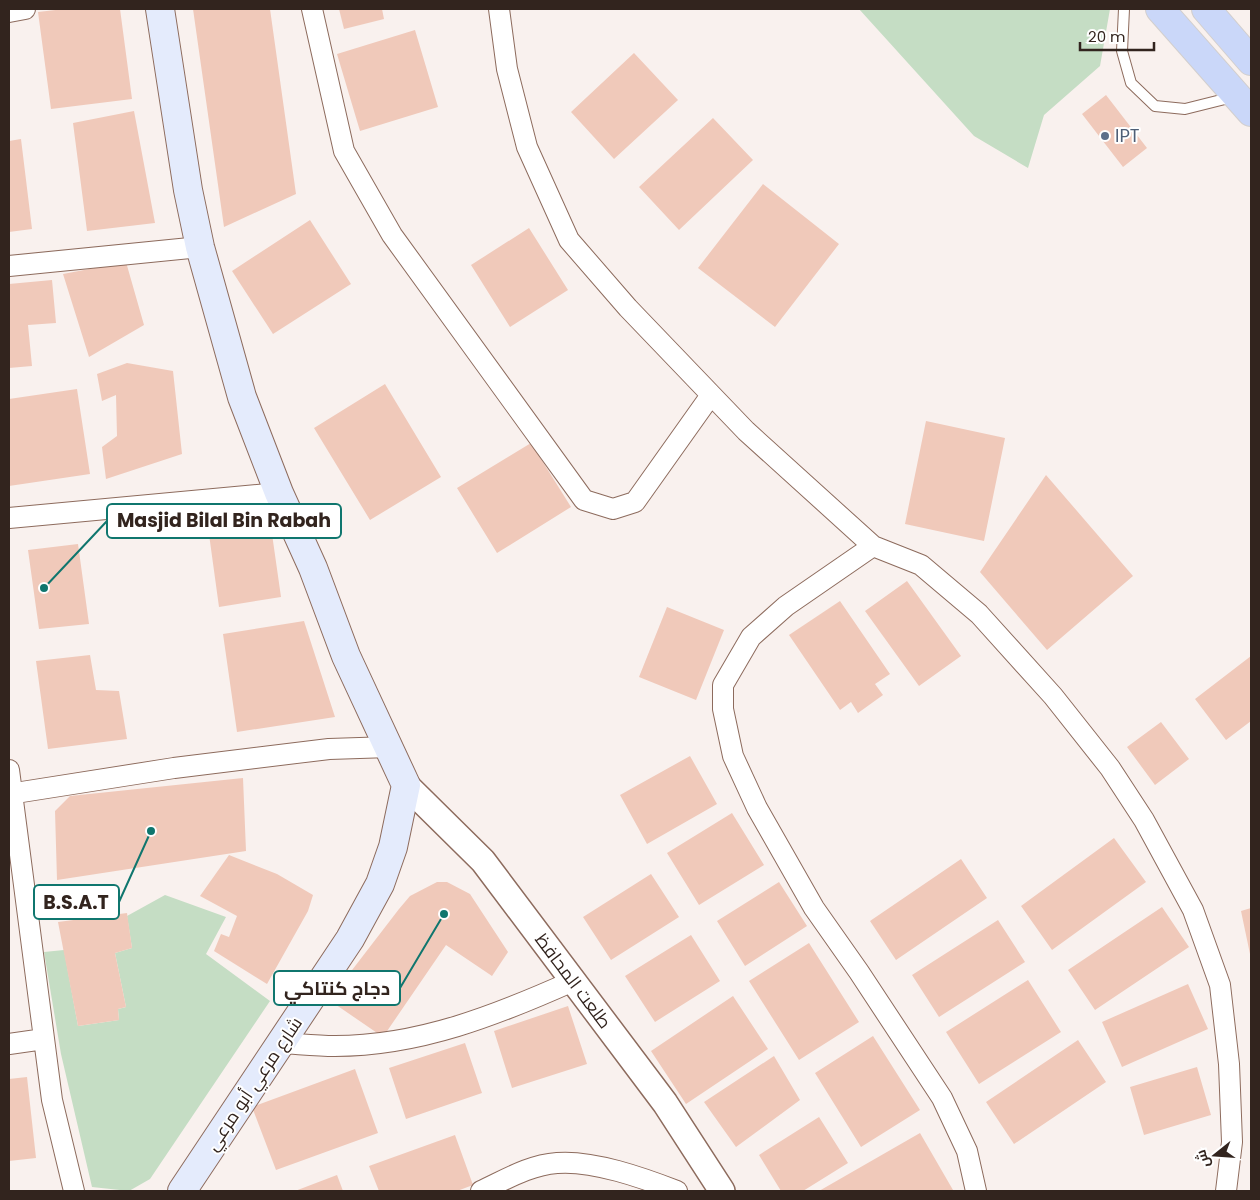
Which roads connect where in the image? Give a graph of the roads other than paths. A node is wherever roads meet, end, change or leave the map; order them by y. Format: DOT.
graph roads {
  1 [pos="26,9"];
  2 [pos="160,9"];
  3 [pos="312,9"];
  4 [pos="499,9"];
  5 [pos="1124,9"];
  6 [pos="1160,9"];
  7 [pos="1206,9"];
  8 [pos="9,12"];
  9 [pos="1251,61"];
  10 [pos="1244,104"];
  11 [pos="200,247"];
  12 [pos="9,266"];
  13 [pos="711,395"];
  14 [pos="279,493"];
  15 [pos="9,518"];
  16 [pos="873,546"];
  17 [pos="390,747"];
  18 [pos="9,770"];
  19 [pos="406,786"];
  20 [pos="10,794"];
  21 [pos="573,981"];
  22 [pos="44,1039"];
  23 [pos="281,1043"];
  24 [pos="9,1044"];
  25 [pos="74,1191"];
  26 [pos="182,1191"];
  27 [pos="481,1191"];
  28 [pos="677,1191"];
  29 [pos="722,1191"];
  30 [pos="976,1191"];
  31 [pos="1226,1191"];
  1 -- 8 [label="street"];
  2 -- 11 [label="main road"];
  3 -- 13 [label="street"];
  4 -- 13 [label="street"];
  5 -- 10 [label="lane"];
  6 -- 10 [label="main road"];
  7 -- 9 [label="main road"];
  11 -- 12 [label="street"];
  11 -- 14 [label="main road"];
  13 -- 16 [label="street"];
  14 -- 15 [label="street"];
  14 -- 17 [label="main road"];
  16 -- 30 [label="street"];
  16 -- 31 [label="street"];
  17 -- 19 [label="main road"];
  17 -- 20 [label="street"];
  18 -- 20 [label="street"];
  19 -- 21 [label="street, طلعت المحافظ"];
  19 -- 23 [label="main road, شارع مرعي أبو مرعي"];
  20 -- 22 [label="street"];
  21 -- 23 [label="street"];
  21 -- 29 [label="street, طلعت المحافظ"];
  22 -- 24 [label="street"];
  22 -- 25 [label="street"];
  23 -- 26 [label="main road, شارع مرعي أبو مرعي"];
  27 -- 28 [label="street"];
}
